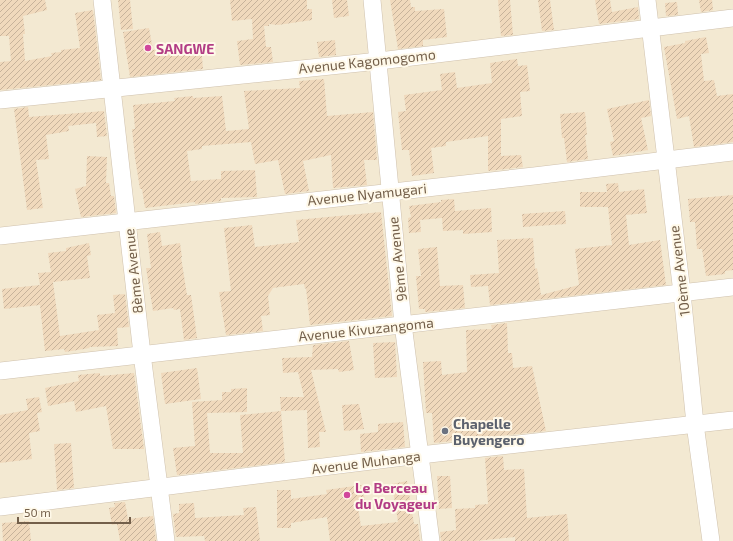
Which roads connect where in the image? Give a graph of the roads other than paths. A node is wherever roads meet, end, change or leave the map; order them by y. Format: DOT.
graph roads {
  1 [pos="102,0"];
  2 [pos="372,0"];
  3 [pos="647,0"];
  4 [pos="733,18"];
  5 [pos="650,27"];
  6 [pos="379,60"];
  7 [pos="112,89"];
  8 [pos="0,100"];
  9 [pos="733,152"];
  10 [pos="666,160"];
  11 [pos="390,191"];
  12 [pos="128,221"];
  13 [pos="0,236"];
  14 [pos="733,287"];
  15 [pos="682,293"];
  16 [pos="403,324"];
  17 [pos="142,354"];
  18 [pos="0,371"];
  19 [pos="733,420"];
  20 [pos="694,424"];
  21 [pos="420,455"];
  22 [pos="160,488"];
  23 [pos="0,507"];
  24 [pos="166,541"];
  25 [pos="431,541"];
  26 [pos="711,541"];
  1 -- 7 [label="street, 8ème Avenue"];
  2 -- 6 [label="street, 9ème Avenue"];
  3 -- 5 [label="street, 10ème Avenue"];
  4 -- 5 [label="street, Avenue Kagomogomo"];
  5 -- 6 [label="street, Avenue Kagomogomo"];
  5 -- 10 [label="street, 10ème Avenue"];
  6 -- 7 [label="street, Avenue Kagomogomo"];
  6 -- 11 [label="street, 9ème Avenue"];
  7 -- 8 [label="street, Avenue Kagomogomo"];
  7 -- 12 [label="street, 8ème Avenue"];
  9 -- 10 [label="street, Avenue Nyamugari"];
  10 -- 11 [label="street, Avenue Nyamugari"];
  10 -- 15 [label="street, 10ème Avenue"];
  11 -- 12 [label="street, Avenue Nyamugari"];
  11 -- 16 [label="street, 9ème Avenue"];
  12 -- 13 [label="street, Avenue Nyamugari"];
  12 -- 17 [label="street, 8ème Avenue"];
  14 -- 15 [label="street, Avenue Kivuzangoma"];
  15 -- 16 [label="street, Avenue Kivuzangoma"];
  15 -- 20 [label="street, 10ème Avenue"];
  16 -- 17 [label="street, Avenue Kivuzangoma"];
  16 -- 21 [label="street, 9ème Avenue"];
  17 -- 18 [label="street, Avenue Kivuzangoma"];
  17 -- 22 [label="street, 8ème Avenue"];
  19 -- 20 [label="street, Avenue Muhanga"];
  20 -- 21 [label="street, Avenue Muhanga"];
  20 -- 26 [label="street, 10ème Avenue"];
  21 -- 22 [label="street, Avenue Muhanga"];
  21 -- 25 [label="street, 9ème Avenue"];
  22 -- 23 [label="street, Avenue Muhanga"];
  22 -- 24 [label="street, 8ème Avenue"];
}
